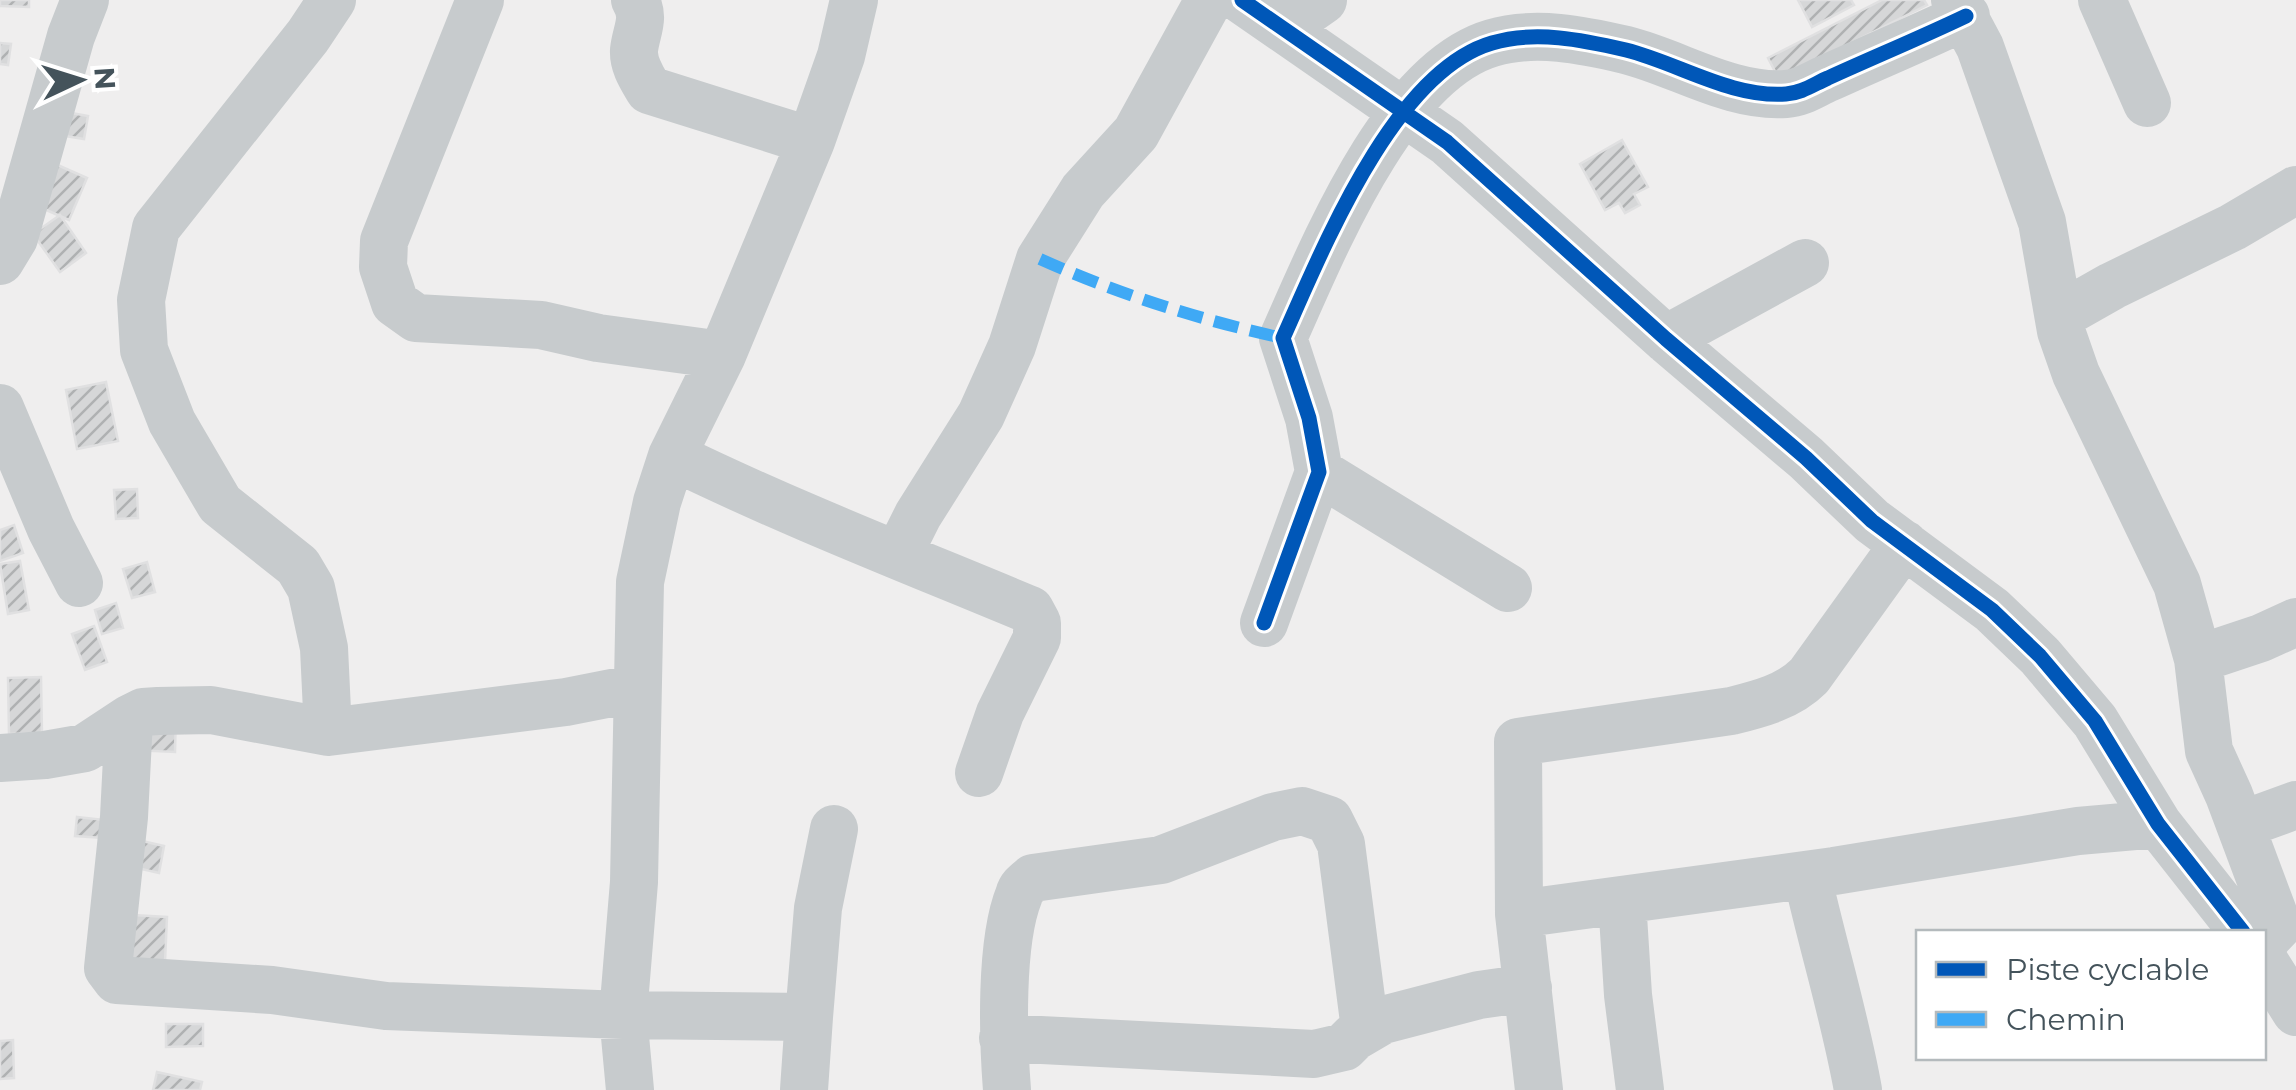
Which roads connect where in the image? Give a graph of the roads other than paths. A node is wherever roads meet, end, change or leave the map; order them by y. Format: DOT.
graph roads {
  1 [pos="84,0"];
  2 [pos="332,0"];
  3 [pos="480,0"];
  4 [pos="635,0"];
  5 [pos="854,0"];
  6 [pos="1209,0"];
  7 [pos="1242,0"];
  8 [pos="1322,0"];
  9 [pos="2102,0"];
  10 [pos="1960,8"];
  11 [pos="1282,28"];
  12 [pos="2147,103"];
  13 [pos="1401,113"];
  14 [pos="810,141"];
  15 [pos="2296,190"];
  16 [pos="0,261"];
  17 [pos="1805,263"];
  18 [pos="2059,316"];
  19 [pos="1666,339"];
  20 [pos="722,355"];
  21 [pos="0,408"];
  22 [pos="672,456"];
  23 [pos="1319,472"];
  24 [pos="1904,544"];
  25 [pos="898,555"];
  26 [pos="80,583"];
  27 [pos="1508,588"];
  28 [pos="2296,622"];
  29 [pos="1264,623"];
  30 [pos="2198,659"];
  31 [pos="637,688"];
  32 [pos="129,719"];
  33 [pos="328,732"];
  34 [pos="0,758"];
  35 [pos="979,773"];
  36 [pos="2296,805"];
  37 [pos="2158,824"];
  38 [pos="2241,825"];
  39 [pos="834,829"];
  40 [pos="1806,875"];
  41 [pos="1622,900"];
  42 [pos="1518,914"];
  43 [pos="2264,930"];
  44 [pos="2269,935"];
  45 [pos="1528,988"];
  46 [pos="2296,1012"];
  47 [pos="622,1015"];
  48 [pos="808,1017"];
  49 [pos="1365,1029"];
  50 [pos="1002,1038"];
  51 [pos="630,1090"];
  52 [pos="804,1090"];
  53 [pos="1007,1090"];
  54 [pos="1539,1090"];
  55 [pos="1640,1090"];
  56 [pos="1858,1090"];
  1 -- 16 [label="street"];
  2 -- 33 [label="street"];
  3 -- 20 [label="street"];
  4 -- 14 [label="street"];
  5 -- 14 [label="street"];
  6 -- 25 [label="street"];
  7 -- 11 [label="street"];
  8 -- 11 [label="street"];
  9 -- 12 [label="street"];
  10 -- 13 [label="street"];
  10 -- 18 [label="street"];
  11 -- 13 [label="street"];
  13 -- 19 [label="street"];
  13 -- 23 [label="street"];
  14 -- 20 [label="street"];
  15 -- 18 [label="street"];
  17 -- 19 [label="street"];
  18 -- 30 [label="street"];
  19 -- 24 [label="street"];
  20 -- 22 [label="street"];
  21 -- 26 [label="street"];
  22 -- 25 [label="street"];
  22 -- 31 [label="street"];
  23 -- 27 [label="street"];
  23 -- 29 [label="street"];
  24 -- 37 [label="street"];
  24 -- 42 [label="street"];
  25 -- 35 [label="street"];
  28 -- 30 [label="street"];
  30 -- 38 [label="street"];
  31 -- 33 [label="street"];
  31 -- 47 [label="street"];
  32 -- 33 [label="street"];
  32 -- 34 [label="street"];
  32 -- 47 [label="street"];
  36 -- 38 [label="street"];
  37 -- 40 [label="street"];
  37 -- 43 [label="street"];
  38 -- 44 [label="street"];
  39 -- 48 [label="street"];
  40 -- 41 [label="street"];
  40 -- 56 [label="street"];
  41 -- 42 [label="street"];
  41 -- 55 [label="street"];
  42 -- 45 [label="street"];
  44 -- 46 [label="street"];
  45 -- 49 [label="street"];
  45 -- 54 [label="street"];
  47 -- 48 [label="street"];
  47 -- 51 [label="street"];
  48 -- 52 [label="street"];
  49 -- 50 [label="street"];
  49 -- 50 [label="street"];
  50 -- 53 [label="street"];
}
